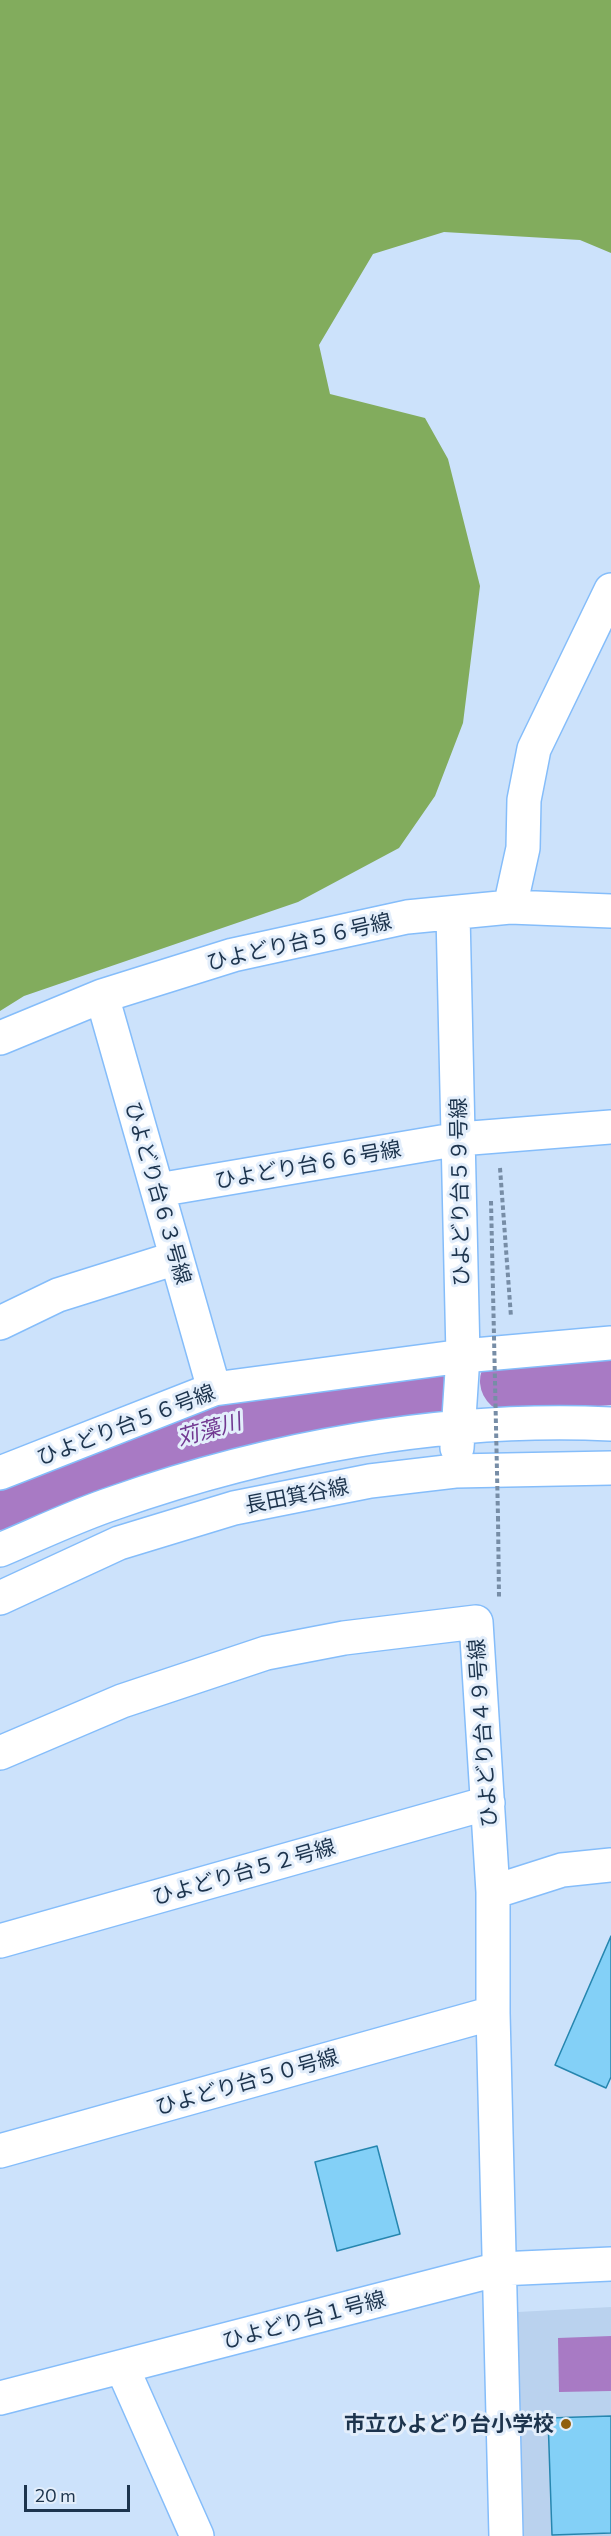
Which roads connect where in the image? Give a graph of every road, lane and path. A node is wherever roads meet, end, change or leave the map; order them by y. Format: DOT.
graph roads {
  1 [pos="611,590"];
  2 [pos="510,907"];
  3 [pos="611,911"];
  4 [pos="453,914"];
  5 [pos="102,996"];
  6 [pos="0,1038"];
  7 [pos="611,1126"];
  8 [pos="498,1135"];
  9 [pos="459,1139"];
  10 [pos="158,1190"];
  11 [pos="490,1201"];
  12 [pos="176,1258"];
  13 [pos="0,1323"];
  14 [pos="611,1343"];
  15 [pos="514,1352"];
  16 [pos="463,1356"];
  17 [pos="214,1389"];
  18 [pos="611,1424"];
  19 [pos="458,1427"];
  20 [pos="611,1468"];
  21 [pos="455,1470"];
  22 [pos="0,1473"];
  23 [pos="0,1550"];
  24 [pos="0,1598"];
  25 [pos="476,1622"];
  26 [pos="0,1753"];
  27 [pos="488,1803"];
  28 [pos="611,1865"];
  29 [pos="493,1892"];
  30 [pos="0,1941"];
  31 [pos="493,2013"];
  32 [pos="0,2151"];
  33 [pos="611,2264"];
  34 [pos="500,2269"];
  35 [pos="122,2367"];
  36 [pos="0,2398"];
  37 [pos="197,2536"];
  38 [pos="506,2536"];
  1 -- 2 [label="street"];
  2 -- 3 [label="street, ひよどり台５６号線"];
  2 -- 4 [label="street, ひよどり台５６号線"];
  4 -- 5 [label="street, ひよどり台５６号線"];
  4 -- 9 [label="street, ひよどり台５９号線"];
  5 -- 6 [label="street, ひよどり台５６号線"];
  5 -- 10 [label="street, ひよどり台６３号線"];
  7 -- 8 [label="street, ひよどり台６６号線"];
  8 -- 9 [label="street, ひよどり台６６号線"];
  8 -- 15 [label="path"];
  9 -- 10 [label="street, ひよどり台６６号線"];
  9 -- 16 [label="street, ひよどり台５９号線"];
  10 -- 12 [label="street, ひよどり台６３号線"];
  11 -- 25 [label="path, bridge"];
  12 -- 13 [label="street"];
  12 -- 17 [label="street, ひよどり台６３号線"];
  14 -- 15 [label="street, ひよどり台５６号線"];
  15 -- 16 [label="street, ひよどり台５６号線"];
  16 -- 17 [label="street, ひよどり台５６号線"];
  16 -- 19 [label="street, ひよどり台５９号線"];
  17 -- 22 [label="street, ひよどり台５６号線"];
  18 -- 19 [label="street, 長田箕谷線"];
  19 -- 21 [label="street, ひよどり台５９号線"];
  19 -- 23 [label="street, 長田箕谷線"];
  20 -- 21 [label="street, 長田箕谷線"];
  21 -- 24 [label="street, 長田箕谷線"];
  25 -- 26 [label="street, ひよどり台４９号線"];
  25 -- 27 [label="street, ひよどり台４９号線"];
  27 -- 29 [label="street, ひよどり台４９号線"];
  27 -- 30 [label="street, ひよどり台５２号線"];
  28 -- 29 [label="street"];
  29 -- 31 [label="street, ひよどり台４９号線"];
  31 -- 32 [label="street, ひよどり台５０号線"];
  31 -- 34 [label="street, ひよどり台４９号線"];
  33 -- 34 [label="street, ひよどり台１号線"];
  34 -- 35 [label="street, ひよどり台１号線"];
  34 -- 38 [label="street, ひよどり台４９号線"];
  35 -- 36 [label="street, ひよどり台１号線"];
  35 -- 37 [label="street"];
}
